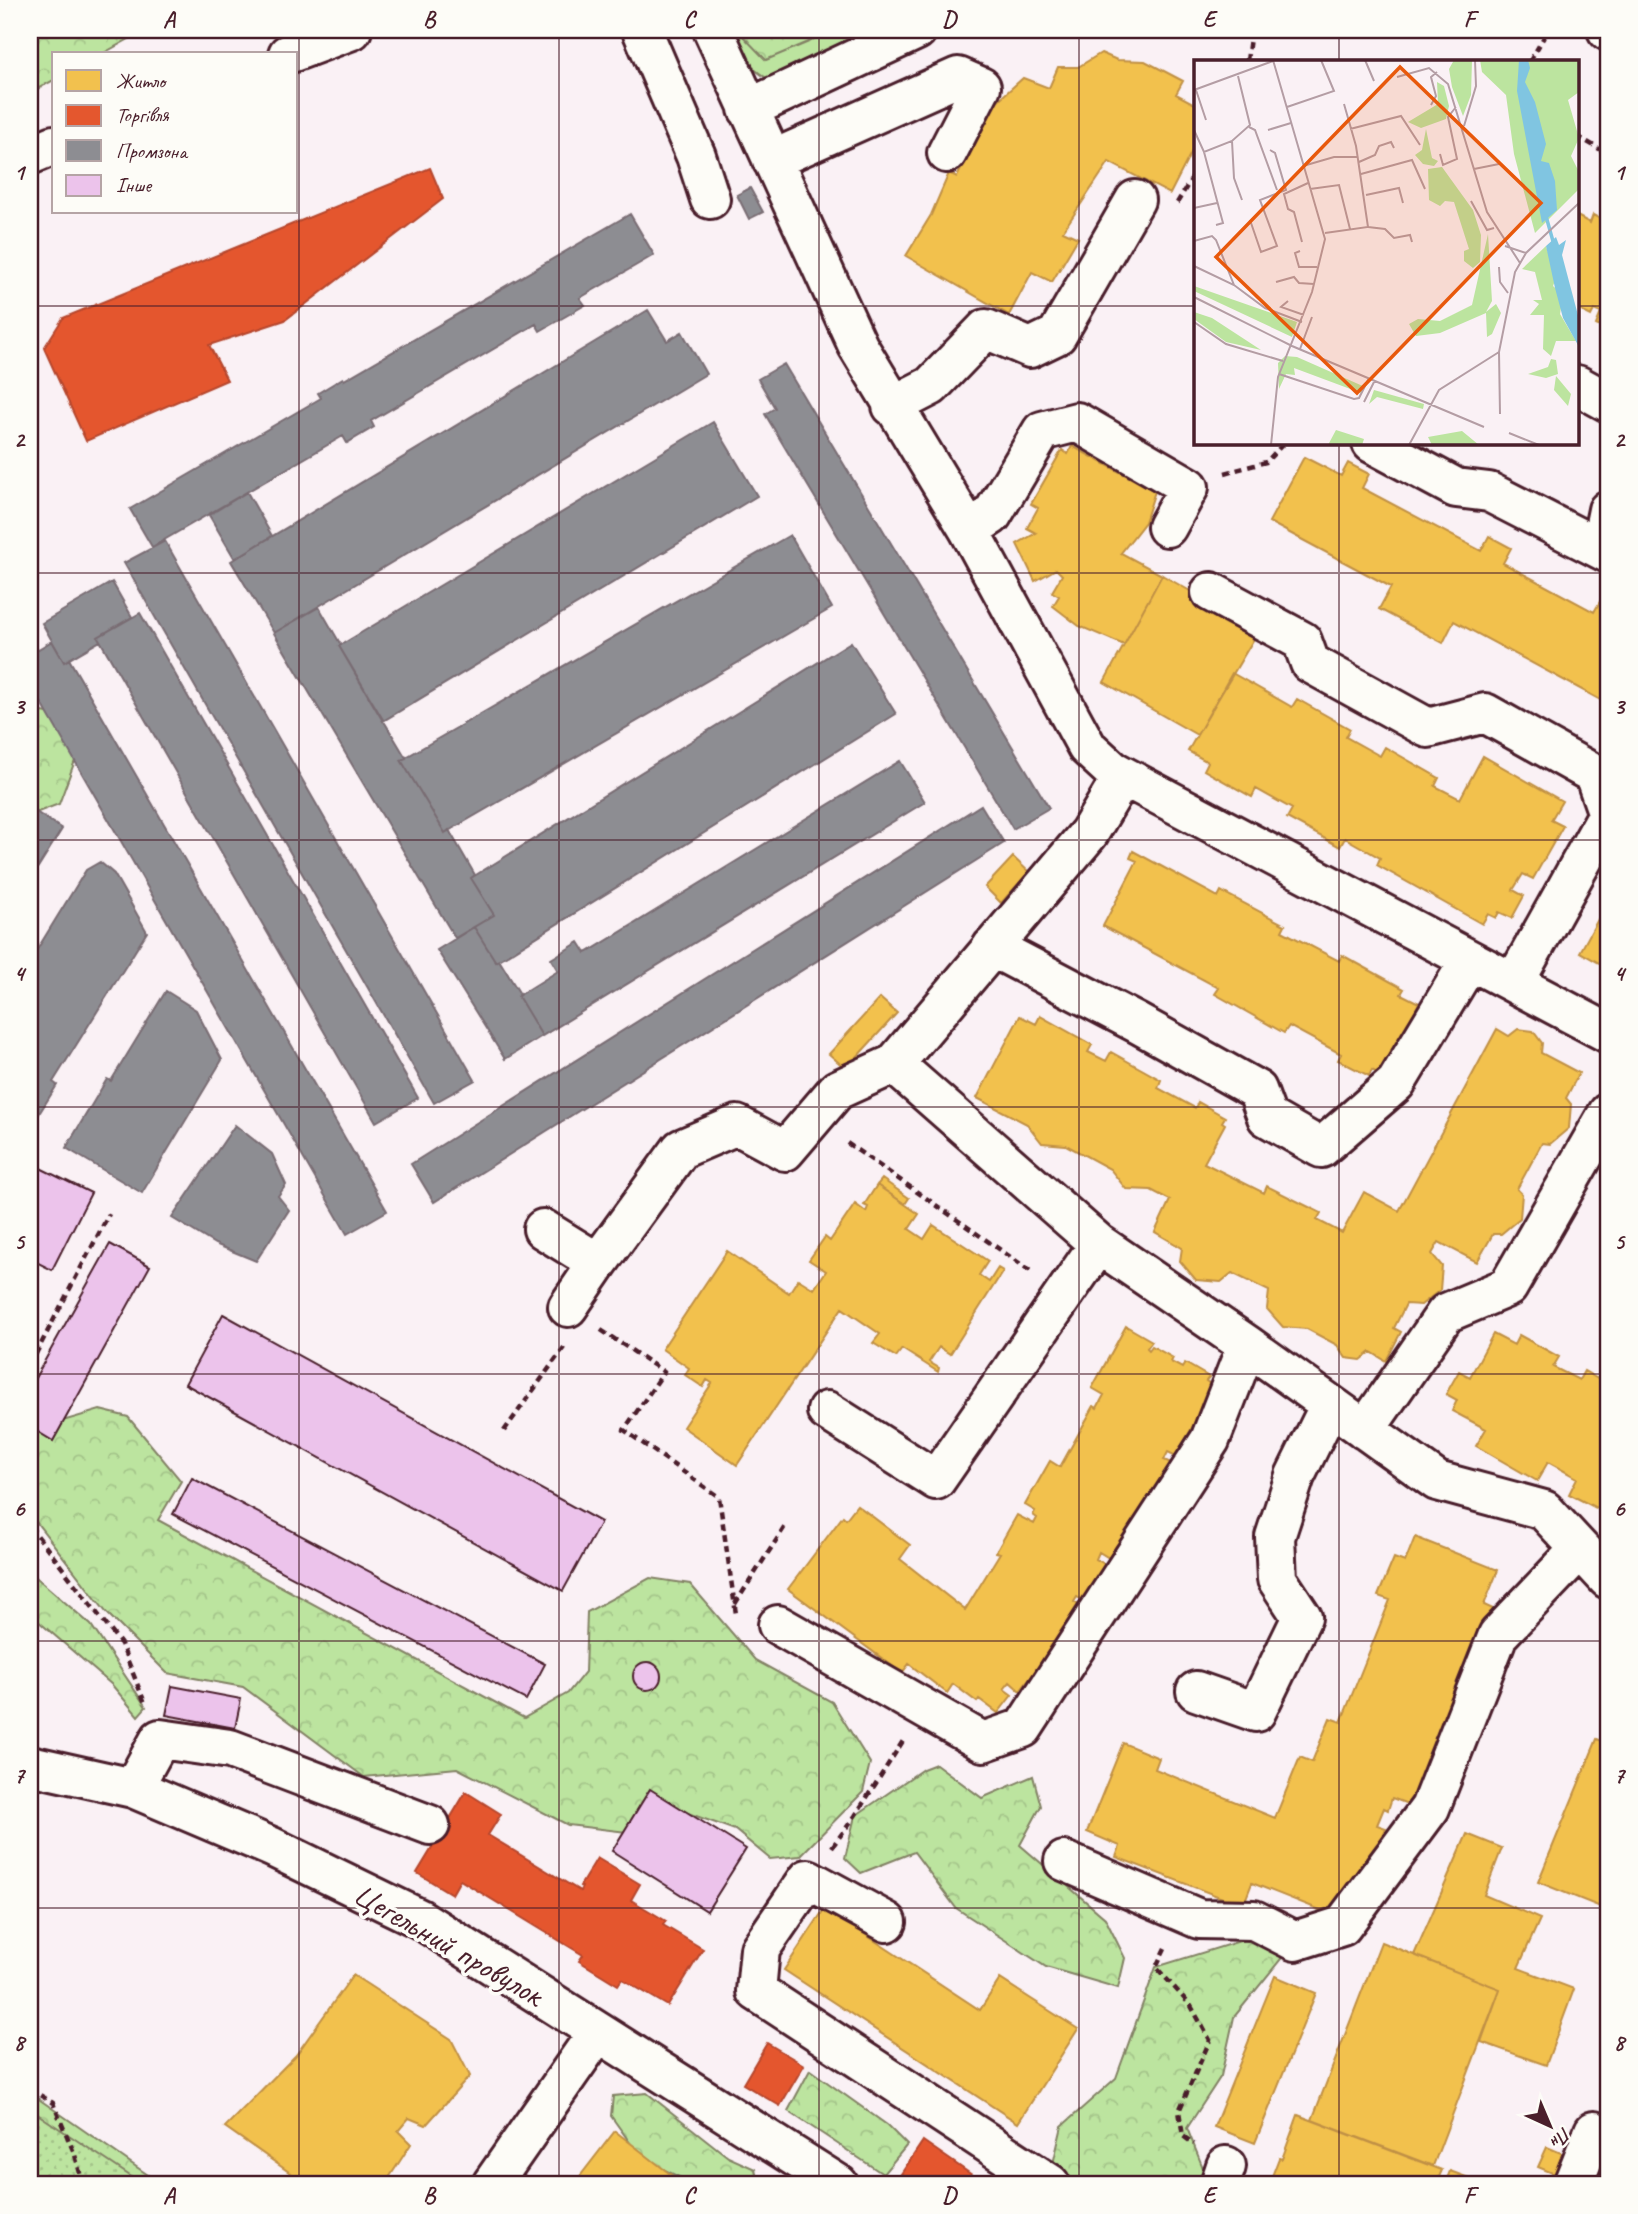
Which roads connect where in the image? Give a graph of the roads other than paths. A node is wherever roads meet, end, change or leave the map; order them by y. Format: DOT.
graph roads {
  1 [pos="352,30"];
  2 [pos="642,30"];
  3 [pos="713,30"];
  4 [pos="917,30"];
  5 [pos="293,52"];
  6 [pos="748,109"];
  7 [pos="52,146"];
  8 [pos="947,153"];
  9 [pos="30,155"];
  10 [pos="772,160"];
  11 [pos="710,199"];
  12 [pos="1135,200"];
  13 [pos="1578,386"];
  14 [pos="1608,402"];
  15 [pos="892,407"];
  16 [pos="1374,444"];
  17 [pos="1608,510"];
  18 [pos="1167,527"];
  19 [pos="969,530"];
  20 [pos="1604,551"];
  21 [pos="1211,592"];
  22 [pos="1123,776"];
  23 [pos="1608,814"];
  24 [pos="992,947"];
  25 [pos="1470,960"];
  26 [pos="1514,983"];
  27 [pos="1608,1033"];
  28 [pos="894,1064"];
  29 [pos="1608,1114"];
  30 [pos="543,1229"];
  31 [pos="1099,1244"];
  32 [pos="598,1264"];
  33 [pos="576,1313"];
  34 [pos="1247,1345"];
  35 [pos="1330,1405"];
  36 [pos="827,1411"];
  37 [pos="1366,1430"];
  38 [pos="1580,1549"];
  39 [pos="1608,1579"];
  40 [pos="778,1625"];
  41 [pos="1196,1691"];
  42 [pos="30,1765"];
  43 [pos="132,1788"];
  44 [pos="430,1825"];
  45 [pos="1064,1861"];
  46 [pos="887,1923"];
  47 [pos="598,2032"];
  48 [pos="1594,2131"];
  49 [pos="492,2184"];
  50 [pos="838,2184"];
  51 [pos="1050,2184"];
  52 [pos="1573,2184"];
  1 -- 5 [label="main road"];
  2 -- 11 [label="main road"];
  3 -- 6 [label="main road"];
  4 -- 6 [label="main road"];
  6 -- 10 [label="main road"];
  7 -- 9 [label="main road"];
  8 -- 10 [label="main road"];
  10 -- 15 [label="main road"];
  12 -- 15 [label="main road"];
  13 -- 14 [label="main road"];
  15 -- 19 [label="main road"];
  16 -- 20 [label="main road"];
  17 -- 20 [label="main road"];
  18 -- 19 [label="main road"];
  19 -- 22 [label="main road"];
  21 -- 23 [label="main road"];
  22 -- 24 [label="main road"];
  22 -- 25 [label="main road"];
  23 -- 26 [label="main road"];
  24 -- 25 [label="main road"];
  24 -- 28 [label="main road"];
  25 -- 26 [label="main road"];
  26 -- 27 [label="main road"];
  28 -- 31 [label="main road"];
  28 -- 32 [label="main road"];
  29 -- 37 [label="main road"];
  30 -- 32 [label="main road"];
  31 -- 34 [label="main road"];
  31 -- 36 [label="main road"];
  32 -- 33 [label="main road"];
  34 -- 35 [label="main road"];
  34 -- 40 [label="main road"];
  35 -- 37 [label="main road"];
  35 -- 41 [label="main road"];
  37 -- 38 [label="main road"];
  38 -- 39 [label="main road"];
  38 -- 45 [label="main road"];
  42 -- 43 [label="main road, Цегельний провулок"];
  43 -- 44 [label="main road"];
  43 -- 47 [label="main road, Цегельний провулок"];
  46 -- 51 [label="main road"];
  47 -- 49 [label="main road"];
  47 -- 50 [label="main road, Цегельний провулок"];
  48 -- 52 [label="main road"];
}
